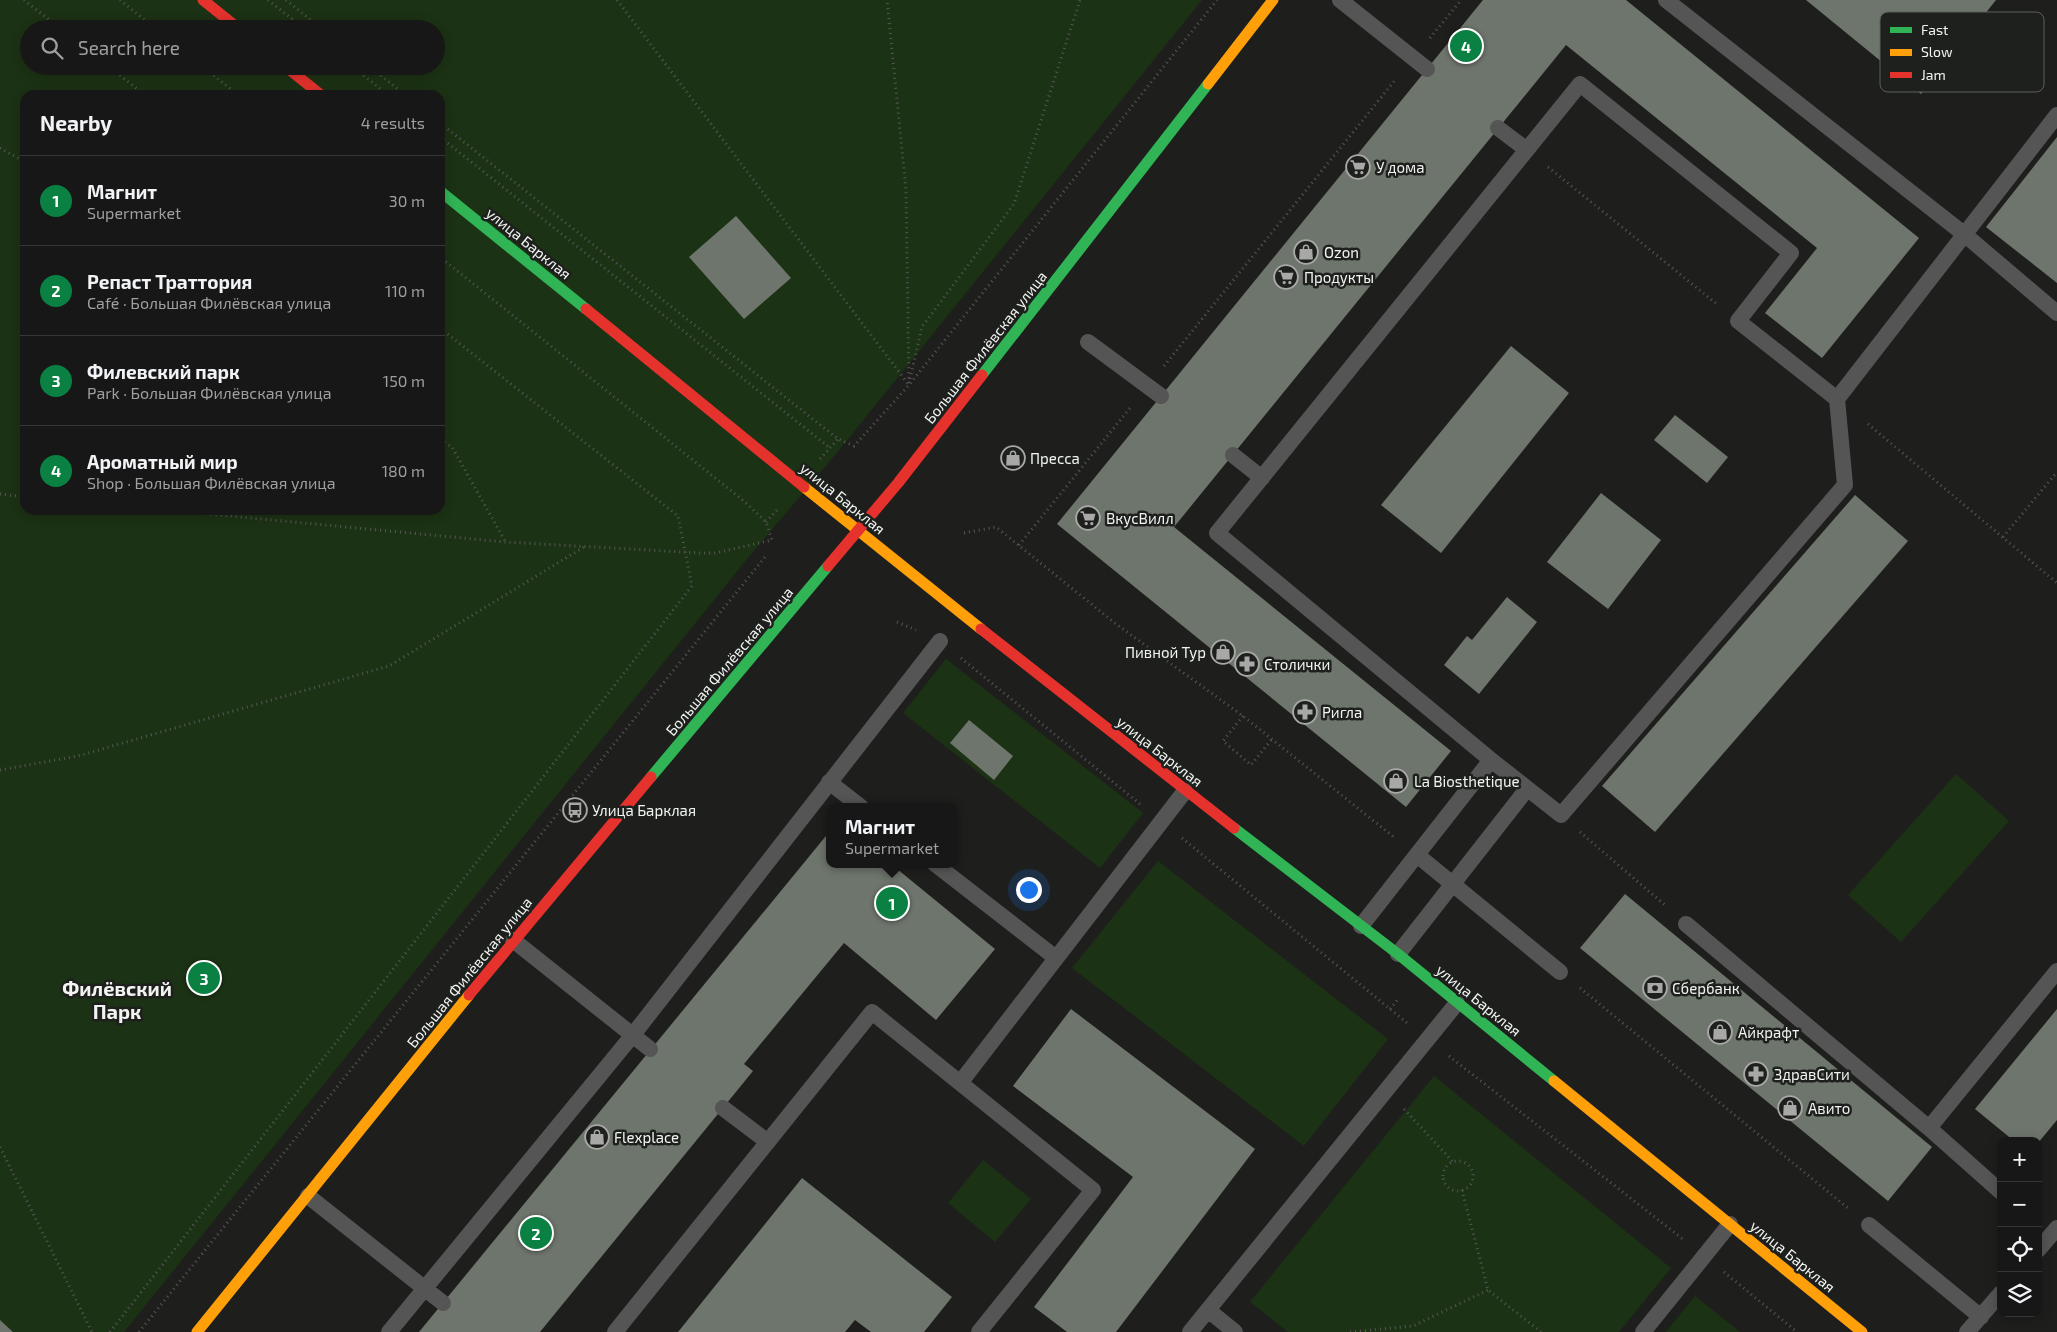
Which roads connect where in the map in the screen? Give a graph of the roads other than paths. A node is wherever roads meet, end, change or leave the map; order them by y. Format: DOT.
graph roads {
  1 [pos="203,0"];
  2 [pos="1273,0"];
  3 [pos="1340,0"];
  4 [pos="1666,0"];
  5 [pos="228,20"];
  6 [pos="1427,69"];
  7 [pos="296,75"];
  8 [pos="315,90"];
  9 [pos="2057,115"];
  10 [pos="1498,128"];
  11 [pos="1526,150"];
  12 [pos="445,195"];
  13 [pos="1964,234"];
  14 [pos="2057,313"];
  15 [pos="1088,342"];
  16 [pos="1161,396"];
  17 [pos="1837,399"];
  18 [pos="1233,455"];
  19 [pos="1262,478"];
  20 [pos="857,530"];
  21 [pos="940,641"];
  22 [pos="1491,760"];
  23 [pos="829,782"];
  24 [pos="1527,788"];
  25 [pos="1185,791"];
  26 [pos="856,803"];
  27 [pos="1417,855"];
  28 [pos="940,868"];
  29 [pos="1453,884"];
  30 [pos="1686,924"];
  31 [pos="1361,926"];
  32 [pos="513,940"];
  33 [pos="1398,954"];
  34 [pos="1056,958"];
  35 [pos="2057,971"];
  36 [pos="1560,972"];
  37 [pos="1457,1003"];
  38 [pos="632,1036"];
  39 [pos="650,1049"];
  40 [pos="960,1083"];
  41 [pos="723,1108"];
  42 [pos="1929,1128"];
  43 [pos="768,1142"];
  44 [pos="1997,1188"];
  45 [pos="308,1196"];
  46 [pos="1730,1224"];
  47 [pos="1869,1225"];
  48 [pos="2048,1230"];
  49 [pos="2042,1242"];
  50 [pos="424,1288"];
  51 [pos="1997,1298"];
  52 [pos="443,1303"];
  53 [pos="1208,1310"];
  54 [pos="1981,1317"];
  55 [pos="197,1332"];
  56 [pos="389,1332"];
  57 [pos="615,1332"];
  58 [pos="979,1332"];
  59 [pos="1190,1332"];
  60 [pos="1236,1332"];
  61 [pos="1643,1332"];
  62 [pos="1862,1332"];
  63 [pos="1967,1332"];
  1 -- 5 [label="main road"];
  2 -- 20 [label="main road, Большая Филёвская улица"];
  3 -- 6 [label="lane"];
  4 -- 13 [label="lane"];
  7 -- 8 [label="main road"];
  9 -- 13 [label="lane"];
  10 -- 11 [label="lane"];
  11 -- 17 [label="lane"];
  11 -- 19 [label="lane"];
  12 -- 20 [label="main road, улица Барклая"];
  13 -- 14 [label="lane"];
  13 -- 17 [label="lane"];
  15 -- 16 [label="lane"];
  17 -- 24 [label="lane"];
  18 -- 19 [label="lane"];
  19 -- 22 [label="lane"];
  20 -- 25 [label="main road, улица Барклая"];
  20 -- 32 [label="main road, Большая Филёвская улица"];
  21 -- 23 [label="lane"];
  22 -- 24 [label="lane"];
  22 -- 27 [label="lane"];
  23 -- 26 [label="lane"];
  23 -- 38 [label="lane"];
  24 -- 29 [label="lane"];
  25 -- 31 [label="main road, улица Барклая"];
  25 -- 34 [label="lane"];
  27 -- 29 [label="lane"];
  27 -- 31 [label="lane"];
  28 -- 34 [label="lane"];
  29 -- 33 [label="lane"];
  29 -- 36 [label="lane"];
  30 -- 42 [label="lane"];
  31 -- 33 [label="main road, улица Барклая"];
  32 -- 38 [label="lane"];
  32 -- 45 [label="main road, Большая Филёвская улица"];
  33 -- 37 [label="main road, улица Барклая"];
  34 -- 40 [label="lane"];
  35 -- 42 [label="lane"];
  37 -- 46 [label="main road, улица Барклая"];
  37 -- 53 [label="lane"];
  38 -- 39 [label="lane"];
  38 -- 50 [label="lane"];
  40 -- 43 [label="lane"];
  40 -- 58 [label="lane"];
  41 -- 43 [label="lane"];
  42 -- 44 [label="lane"];
  43 -- 57 [label="lane"];
  45 -- 50 [label="lane"];
  45 -- 55 [label="main road, Большая Филёвская улица"];
  46 -- 61 [label="lane"];
  46 -- 62 [label="main road, улица Барклая"];
  47 -- 54 [label="lane"];
  48 -- 49 [label="lane"];
  50 -- 52 [label="lane"];
  50 -- 56 [label="lane"];
  51 -- 54 [label="lane"];
  53 -- 59 [label="lane"];
  53 -- 60 [label="lane"];
  54 -- 63 [label="lane"];
}
